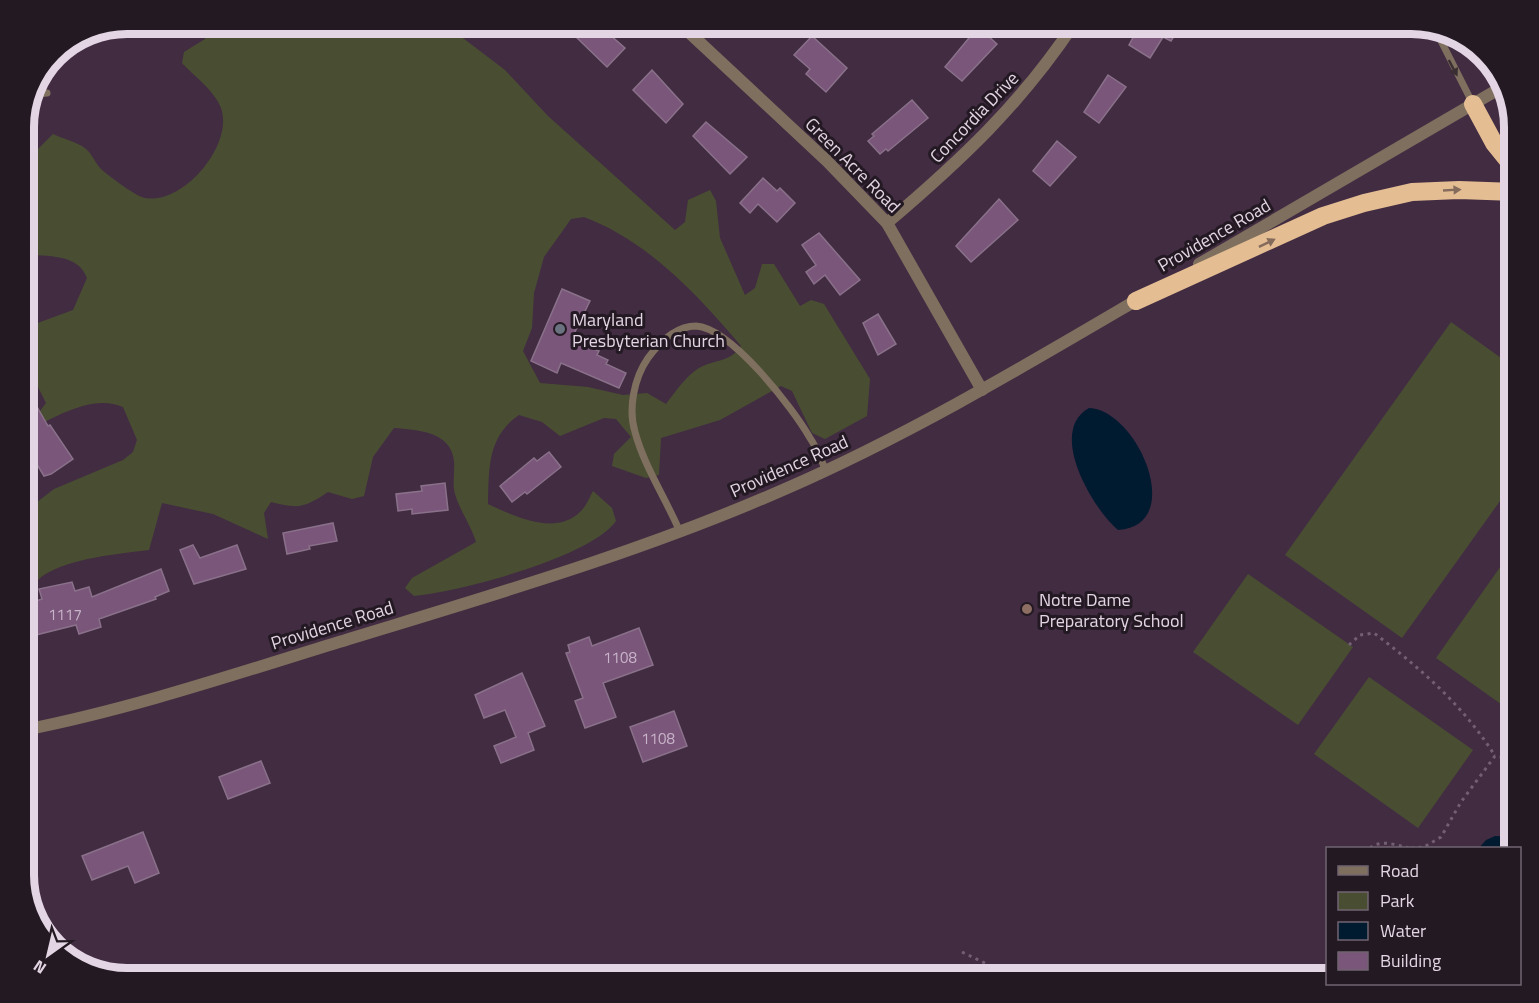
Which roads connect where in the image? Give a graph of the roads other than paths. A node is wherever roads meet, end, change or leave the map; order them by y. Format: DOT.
graph roads {
  1 [pos="691,34"];
  2 [pos="1067,34"];
  3 [pos="1440,40"];
  4 [pos="1496,90"];
  5 [pos="47,93"];
  6 [pos="42,94"];
  7 [pos="1473,104"];
  8 [pos="1504,155"];
  9 [pos="1504,192"];
  10 [pos="887,223"];
  11 [pos="1136,301"];
  12 [pos="982,390"];
  13 [pos="826,471"];
  14 [pos="680,532"];
  15 [pos="35,728"];
  1 -- 10 [label="street, Green Acre Road"];
  2 -- 10 [label="street, Concordia Drive"];
  3 -- 7 [label="lane, one-way"];
  4 -- 7 [label="street, Providence Road"];
  5 -- 6 [label="lane"];
  7 -- 8 [label="highway"];
  7 -- 11 [label="street, Providence Road"];
  11 -- 9 [label="highway, one-way"];
  10 -- 12 [label="street, Green Acre Road"];
  11 -- 12 [label="street, Providence Road"];
  12 -- 13 [label="street, Providence Road"];
  13 -- 14 [label="street, Providence Road"];
  13 -- 14 [label="lane"];
  14 -- 15 [label="street, Providence Road"];
}
